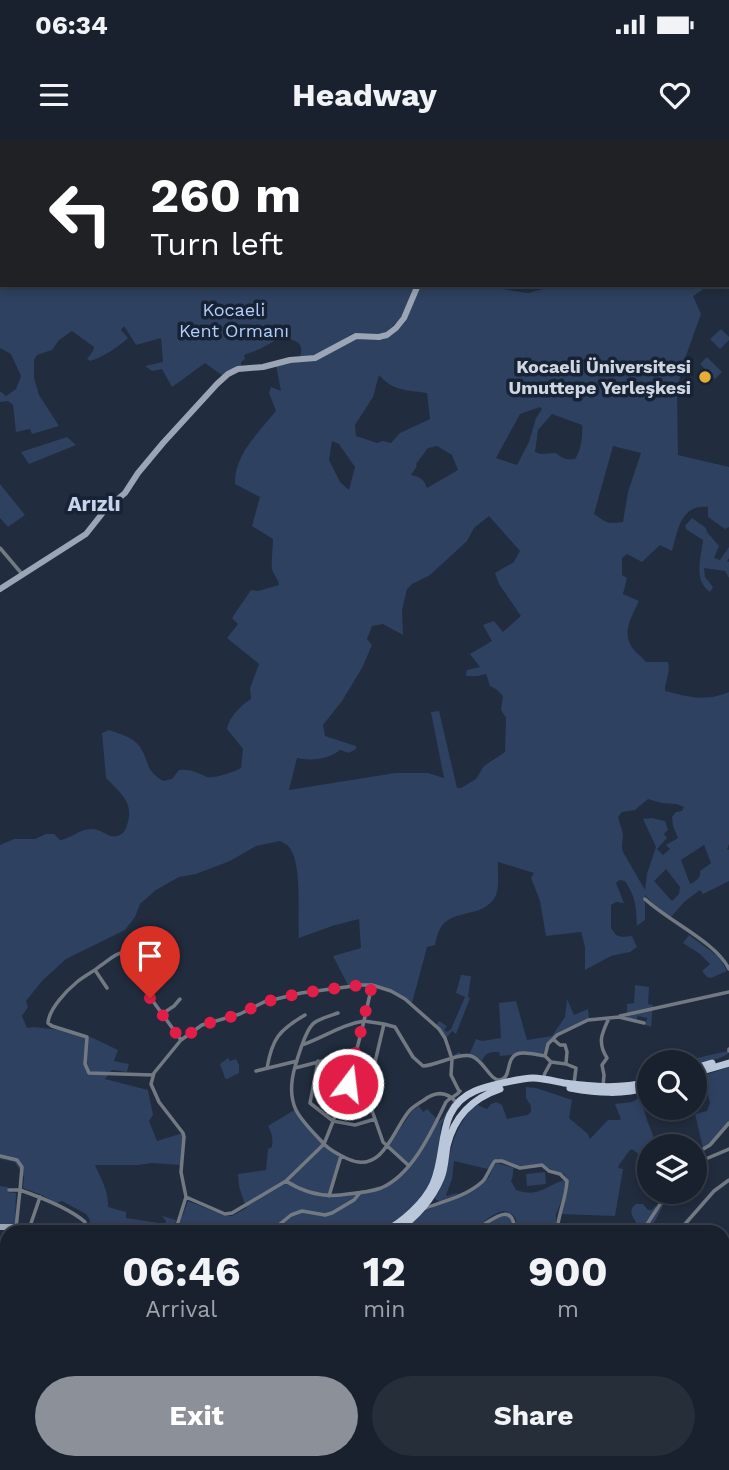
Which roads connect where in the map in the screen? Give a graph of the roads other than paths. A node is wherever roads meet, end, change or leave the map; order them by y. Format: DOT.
graph roads {
  1 [pos="417,287"];
  2 [pos="0,548"];
  3 [pos="22,574"];
  4 [pos="0,589"];
  5 [pos="645,898"];
  6 [pos="124,952"];
  7 [pos="166,968"];
  8 [pos="95,970"];
  9 [pos="729,970"];
  10 [pos="372,985"];
  11 [pos="107,988"];
  12 [pos="729,992"];
  13 [pos="180,999"];
  14 [pos="338,1013"];
  15 [pos="162,1014"];
  16 [pos="305,1015"];
  17 [pos="608,1018"];
  18 [pos="364,1021"];
  19 [pos="644,1023"];
  20 [pos="384,1024"];
  21 [pos="553,1039"];
  22 [pos="181,1040"];
  23 [pos="302,1045"];
  24 [pos="545,1056"];
  25 [pos="355,1059"];
  26 [pos="452,1059"];
  27 [pos="729,1060"];
  28 [pos="297,1061"];
  29 [pos="318,1061"];
  30 [pos="551,1062"];
  31 [pos="566,1064"];
  32 [pos="707,1067"];
  33 [pos="267,1068"];
  34 [pos="295,1068"];
  35 [pos="256,1071"];
  36 [pos="153,1075"];
  37 [pos="543,1079"];
  38 [pos="501,1082"];
  39 [pos="574,1084"];
  40 [pos="637,1086"];
  41 [pos="603,1088"];
  42 [pos="637,1090"];
  43 [pos="459,1098"];
  44 [pos="468,1108"];
  45 [pos="375,1119"];
  46 [pos="333,1121"];
  47 [pos="729,1124"];
  48 [pos="324,1144"];
  49 [pos="387,1146"];
  50 [pos="707,1146"];
  51 [pos="729,1149"];
  52 [pos="0,1156"];
  53 [pos="341,1156"];
  54 [pos="708,1158"];
  55 [pos="408,1165"];
  56 [pos="729,1180"];
  57 [pos="286,1181"];
  58 [pos="9,1190"];
  59 [pos="20,1190"];
  60 [pos="360,1192"];
  61 [pos="329,1196"];
  62 [pos="40,1197"];
  63 [pos="186,1197"];
  64 [pos="430,1198"];
  65 [pos="438,1203"];
  66 [pos="660,1204"];
  67 [pos="420,1210"];
  68 [pos="17,1225"];
  69 [pos="30,1225"];
  70 [pos="86,1225"];
  71 [pos="178,1225"];
  72 [pos="279,1225"];
  73 [pos="393,1225"];
  74 [pos="403,1225"];
  75 [pos="483,1225"];
  76 [pos="514,1225"];
  77 [pos="557,1225"];
  78 [pos="647,1225"];
  79 [pos="684,1225"];
  1 -- 3 [label="street"];
  2 -- 3 [label="street"];
  3 -- 4 [label="street"];
  5 -- 9 [label="street"];
  6 -- 8 [label="street"];
  7 -- 15 [label="street"];
  8 -- 11 [label="street"];
  8 -- 36 [label="street"];
  10 -- 18 [label="street"];
  10 -- 22 [label="street"];
  10 -- 26 [label="street"];
  12 -- 17 [label="street"];
  13 -- 15 [label="street"];
  14 -- 23 [label="street"];
  15 -- 22 [label="street"];
  16 -- 33 [label="street"];
  17 -- 19 [label="street"];
  17 -- 21 [label="street"];
  17 -- 41 [label="street"];
  18 -- 20 [label="street"];
  18 -- 23 [label="street"];
  18 -- 25 [label="street"];
  20 -- 26 [label="street"];
  20 -- 45 [label="street"];
  21 -- 24 [label="street"];
  21 -- 31 [label="street"];
  22 -- 36 [label="street"];
  23 -- 28 [label="street"];
  24 -- 30 [label="street"];
  24 -- 38 [label="street"];
  25 -- 29 [label="street"];
  25 -- 46 [label="street"];
  26 -- 38 [label="street"];
  26 -- 43 [label="street"];
  27 -- 32 [label="main road"];
  28 -- 33 [label="street"];
  28 -- 34 [label="street"];
  29 -- 34 [label="street"];
  29 -- 46 [label="street"];
  30 -- 31 [label="street"];
  30 -- 37 [label="street"];
  31 -- 39 [label="street"];
  33 -- 35 [label="street"];
  34 -- 48 [label="street"];
  36 -- 63 [label="street"];
  37 -- 38 [label="main road"];
  37 -- 39 [label="main road"];
  38 -- 43 [label="main road"];
  39 -- 41 [label="main road"];
  40 -- 41 [label="main road"];
  42 -- 44 [label="main road"];
  43 -- 44 [label="main road"];
  43 -- 49 [label="street"];
  43 -- 55 [label="street"];
  43 -- 73 [label="main road"];
  44 -- 64 [label="main road"];
  45 -- 46 [label="street"];
  45 -- 49 [label="street"];
  46 -- 48 [label="street"];
  47 -- 50 [label="street"];
  48 -- 53 [label="street"];
  48 -- 57 [label="street"];
  49 -- 53 [label="street"];
  49 -- 55 [label="street"];
  51 -- 54 [label="street"];
  52 -- 59 [label="street"];
  53 -- 61 [label="street"];
  55 -- 60 [label="street"];
  56 -- 79 [label="street"];
  57 -- 61 [label="street"];
  57 -- 63 [label="street"];
  58 -- 59 [label="street"];
  59 -- 62 [label="street"];
  59 -- 68 [label="street"];
  60 -- 61 [label="street"];
  60 -- 72 [label="street"];
  62 -- 69 [label="street"];
  62 -- 70 [label="street"];
  63 -- 71 [label="street"];
  64 -- 65 [label="street"];
  64 -- 67 [label="main road"];
  65 -- 67 [label="street"];
  65 -- 77 [label="street"];
  66 -- 78 [label="street"];
  67 -- 74 [label="main road"];
  75 -- 76 [label="street"];
}
